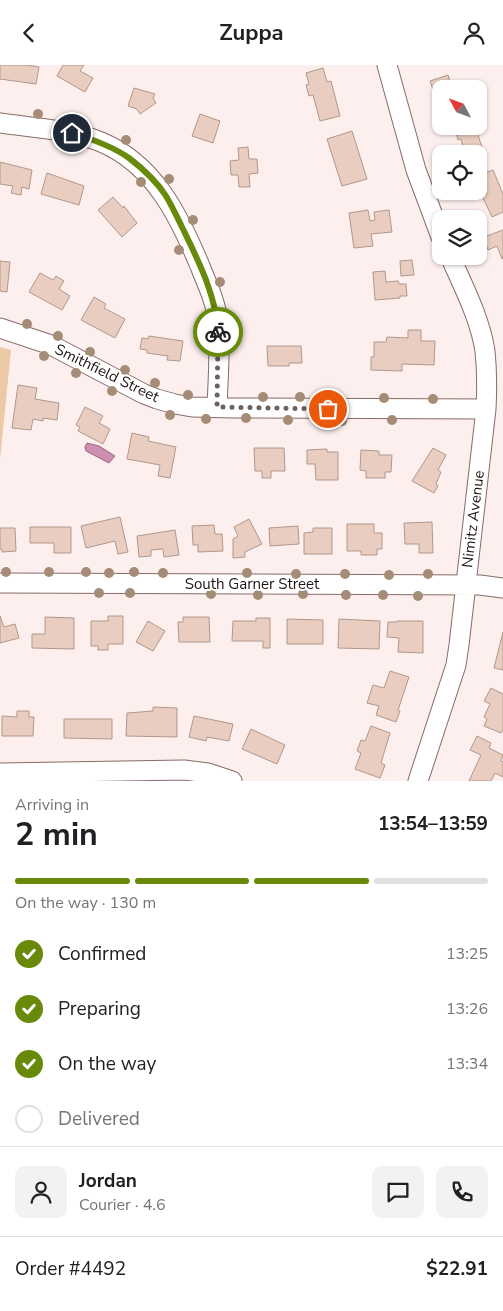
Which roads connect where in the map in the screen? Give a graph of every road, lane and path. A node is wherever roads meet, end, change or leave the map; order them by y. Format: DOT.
graph roads {
  1 [pos="387,65"];
  2 [pos="0,123"];
  3 [pos="432,213"];
  4 [pos="454,265"];
  5 [pos="0,328"];
  6 [pos="217,407"];
  7 [pos="486,409"];
  8 [pos="0,583"];
  9 [pos="465,585"];
  10 [pos="503,588"];
  11 [pos="0,773"];
  12 [pos="69,777"];
  13 [pos="232,781"];
  14 [pos="418,781"];
  1 -- 3 [label="street"];
  2 -- 6 [label="street"];
  4 -- 7 [label="street, Nimitz Avenue"];
  5 -- 6 [label="street, Smithfield Street"];
  6 -- 7 [label="street, Smithfield Street"];
  7 -- 9 [label="street, Nimitz Avenue"];
  8 -- 9 [label="street, South Garner Street"];
  9 -- 10 [label="street, South Garner Street"];
  9 -- 14 [label="street, Nimitz Avenue"];
  11 -- 12 [label="street"];
  12 -- 13 [label="street"];
}
